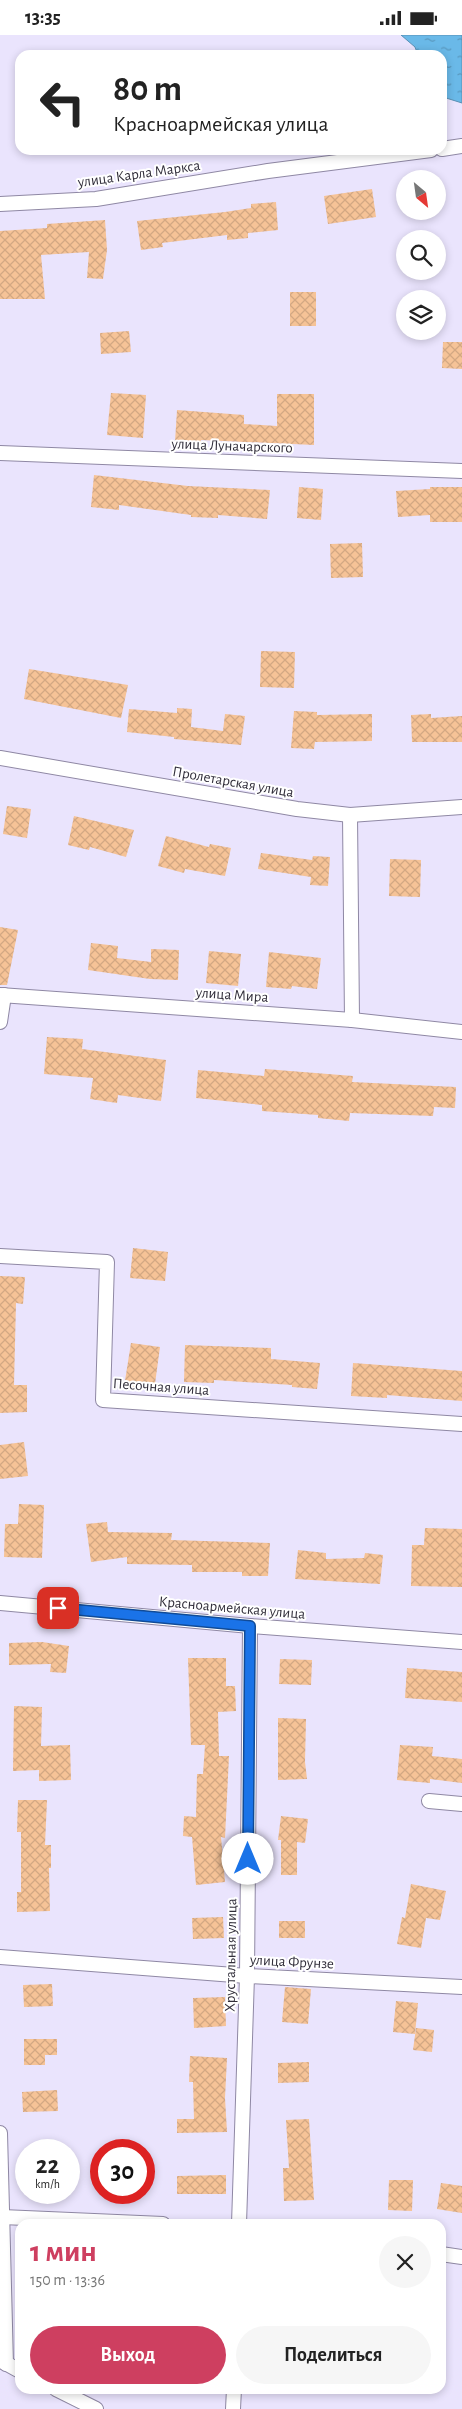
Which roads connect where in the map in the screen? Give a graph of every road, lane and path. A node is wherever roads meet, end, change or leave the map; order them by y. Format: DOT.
graph roads {
  1 [pos="462,146"];
  2 [pos="447,148"];
  3 [pos="393,155"];
  4 [pos="0,204"];
  5 [pos="0,453"];
  6 [pos="462,471"];
  7 [pos="0,758"];
  8 [pos="462,807"];
  9 [pos="350,815"];
  10 [pos="2,995"];
  11 [pos="352,1020"];
  12 [pos="0,1022"];
  13 [pos="462,1032"];
  14 [pos="0,1256"];
  15 [pos="462,1424"];
  16 [pos="0,1603"];
  17 [pos="250,1626"];
  18 [pos="462,1642"];
  19 [pos="428,1801"];
  20 [pos="462,1804"];
  21 [pos="0,1957"];
  22 [pos="247,1976"];
  23 [pos="462,1987"];
  24 [pos="0,2133"];
  25 [pos="2,2217"];
  26 [pos="48,2219"];
  27 [pos="239,2219"];
  28 [pos="446,2255"];
  29 [pos="462,2257"];
  30 [pos="3,2362"];
  31 [pos="15,2368"];
  32 [pos="66,2394"];
  33 [pos="234,2394"];
  34 [pos="96,2409"];
  35 [pos="233,2409"];
  1 -- 2 [label="street"];
  3 -- 4 [label="street, улица Карла Маркса"];
  5 -- 6 [label="street, улица Луначарского"];
  7 -- 9 [label="street, Пролетарская улица"];
  8 -- 9 [label="street, Пролетарская улица"];
  9 -- 11 [label="street"];
  10 -- 11 [label="street, улица Мира"];
  10 -- 12 [label="street"];
  11 -- 13 [label="street, улица Мира"];
  14 -- 15 [label="street, Песочная улица"];
  16 -- 17 [label="street, Красноармейская улица"];
  17 -- 18 [label="street, Красноармейская улица"];
  17 -- 22 [label="street, Хрустальная улица"];
  19 -- 20 [label="street"];
  21 -- 22 [label="street, улица Фрунзе"];
  22 -- 23 [label="street, улица Фрунзе"];
  22 -- 27 [label="street, Хрустальная улица"];
  24 -- 25 [label="street"];
  25 -- 26 [label="street"];
  25 -- 30 [label="street"];
  28 -- 29 [label="street"];
  30 -- 31 [label="street"];
  32 -- 34 [label="street"];
  33 -- 35 [label="street"];
}
